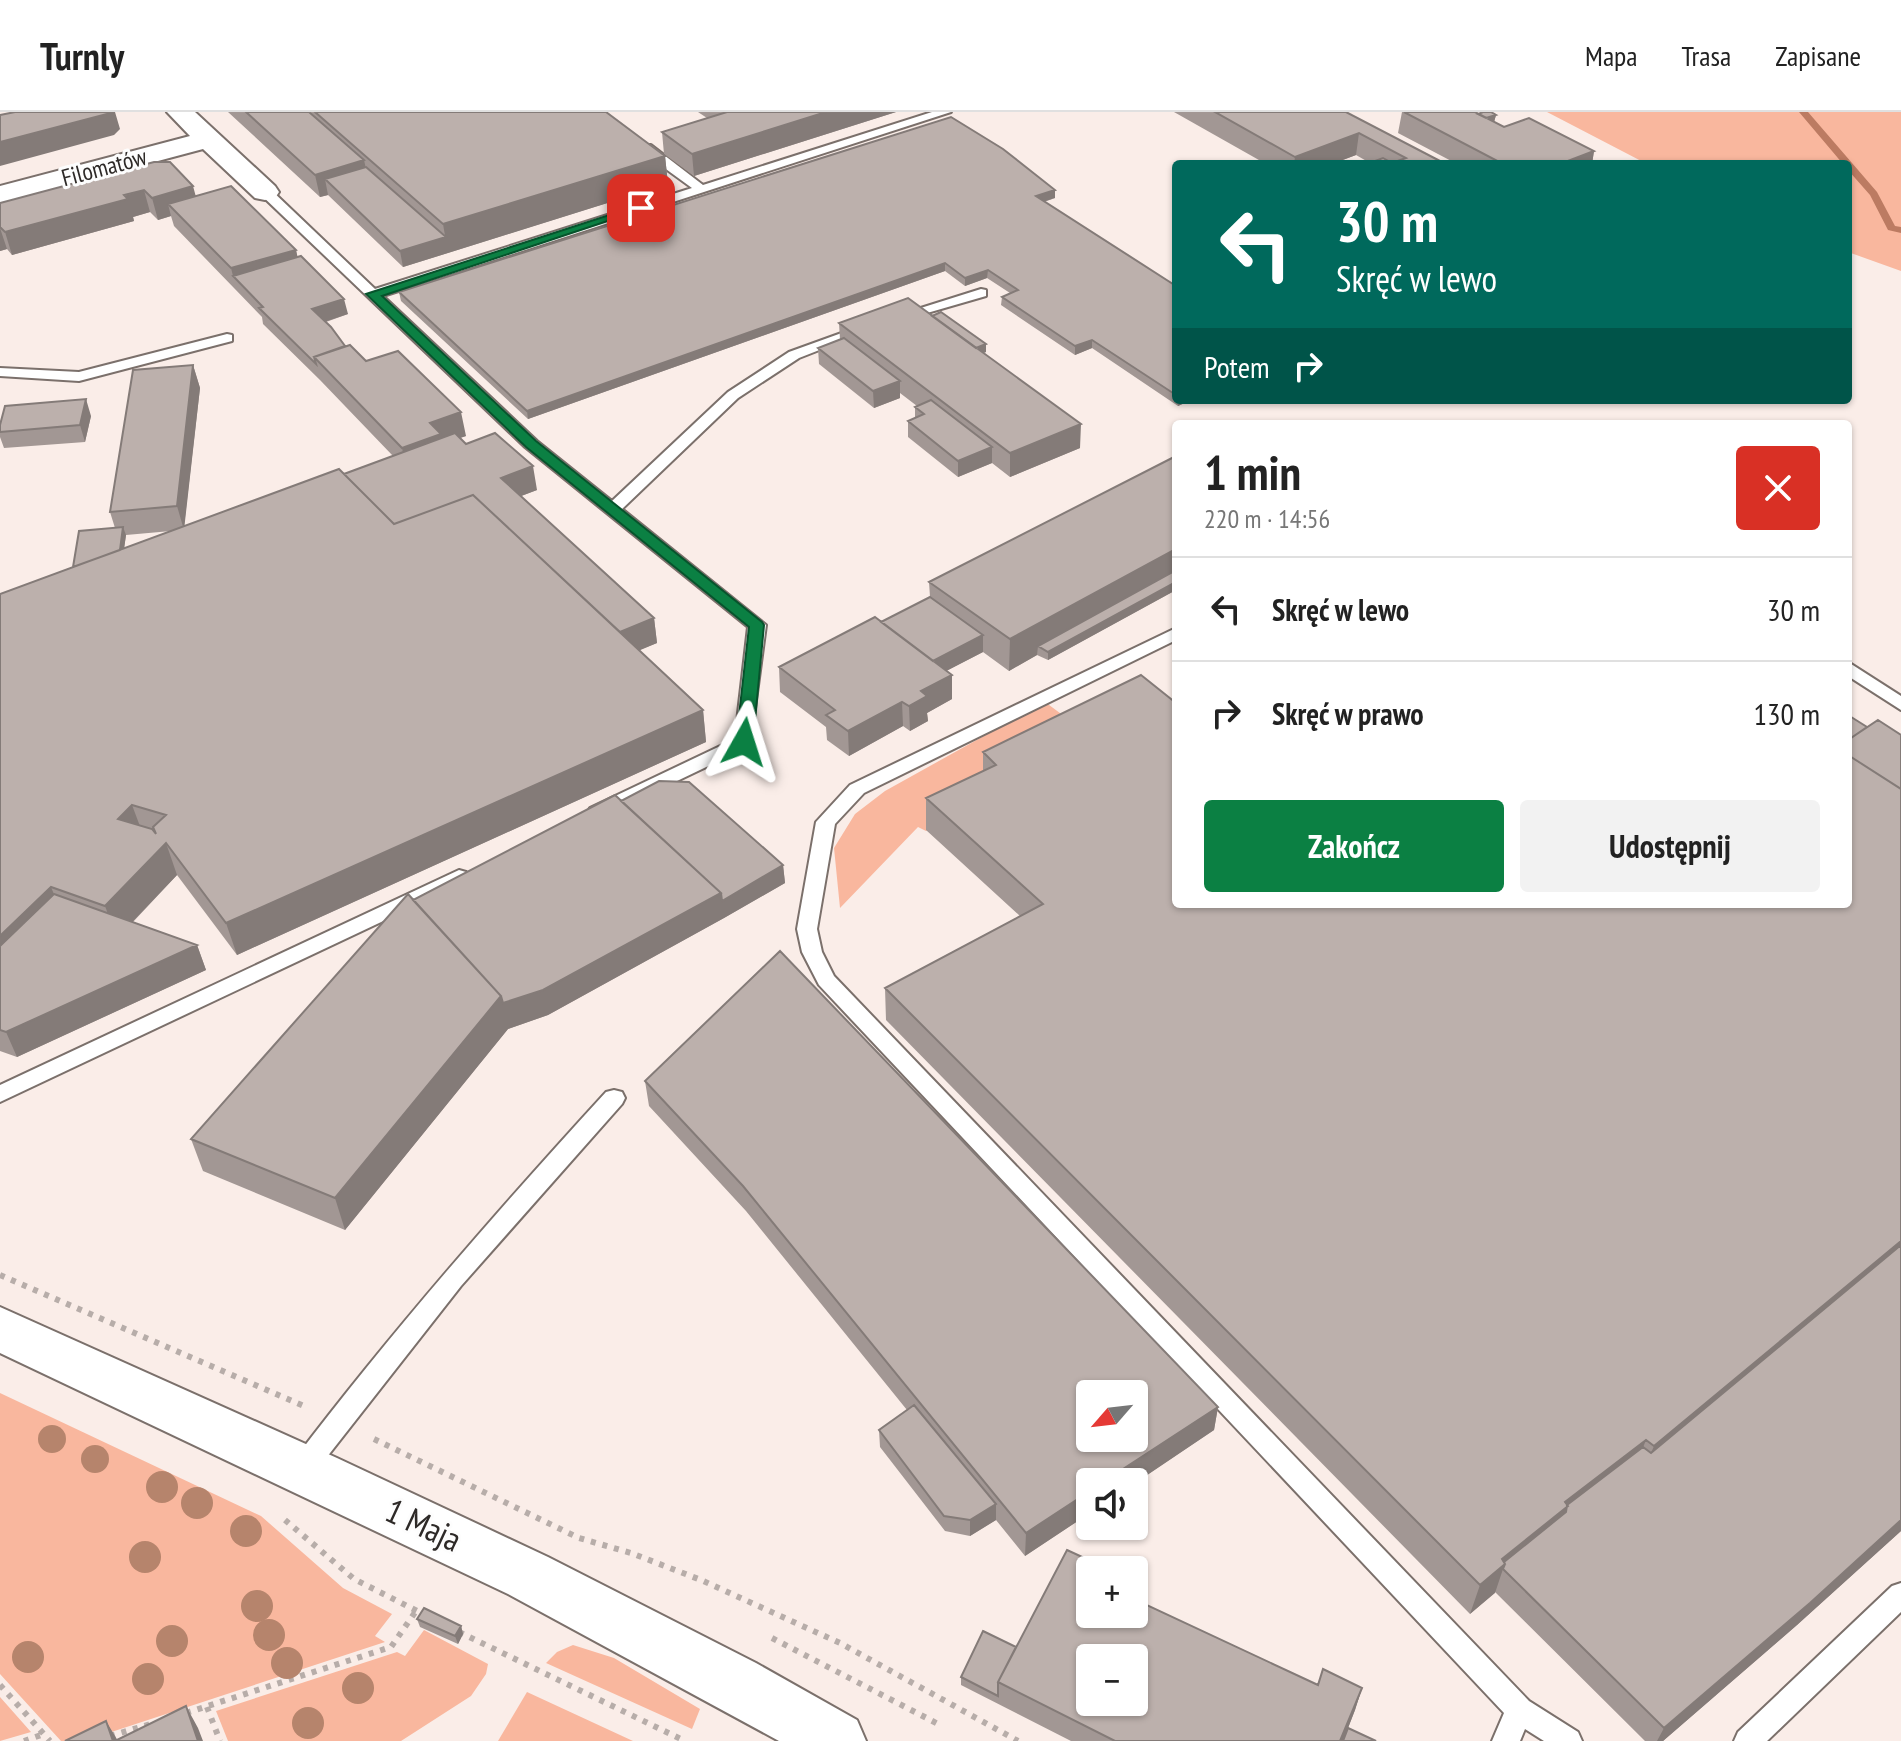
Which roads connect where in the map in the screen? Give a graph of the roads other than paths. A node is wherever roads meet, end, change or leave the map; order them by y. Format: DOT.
graph roads {
  1 [pos="180,112"];
  2 [pos="945,112"];
  3 [pos="208,139"];
  4 [pos="637,141"];
  5 [pos="701,189"];
  6 [pos="265,192"];
  7 [pos="0,195"];
  8 [pos="981,293"];
  9 [pos="373,294"];
  10 [pos="227,338"];
  11 [pos="0,372"];
  12 [pos="612,509"];
  13 [pos="1172,635"];
  14 [pos="1852,671"];
  15 [pos="1901,704"];
  16 [pos="587,817"];
  17 [pos="472,871"];
  18 [pos="0,1094"];
  19 [pos="614,1098"];
  20 [pos="0,1329"];
  21 [pos="303,1468"];
  22 [pos="1901,1595"];
  23 [pos="1519,1710"];
  24 [pos="836,1741"];
  25 [pos="1506,1741"];
  26 [pos="1568,1741"];
  27 [pos="1748,1741"];
  1 -- 3 [label="street"];
  2 -- 5 [label="lane"];
  3 -- 6 [label="street"];
  3 -- 7 [label="street, Filomatów"];
  4 -- 5 [label="lane"];
  5 -- 9 [label="lane"];
  6 -- 9 [label="lane"];
  8 -- 12 [label="lane"];
  9 -- 12 [label="lane"];
  10 -- 11 [label="lane"];
  12 -- 16 [label="lane"];
  13 -- 23 [label="lane"];
  14 -- 15 [label="lane"];
  17 -- 18 [label="lane"];
  19 -- 21 [label="lane"];
  20 -- 21 [label="main road, 1 Maja"];
  21 -- 24 [label="main road, 1 Maja"];
  22 -- 27 [label="lane"];
  23 -- 25 [label="lane"];
  23 -- 26 [label="lane"];
}
